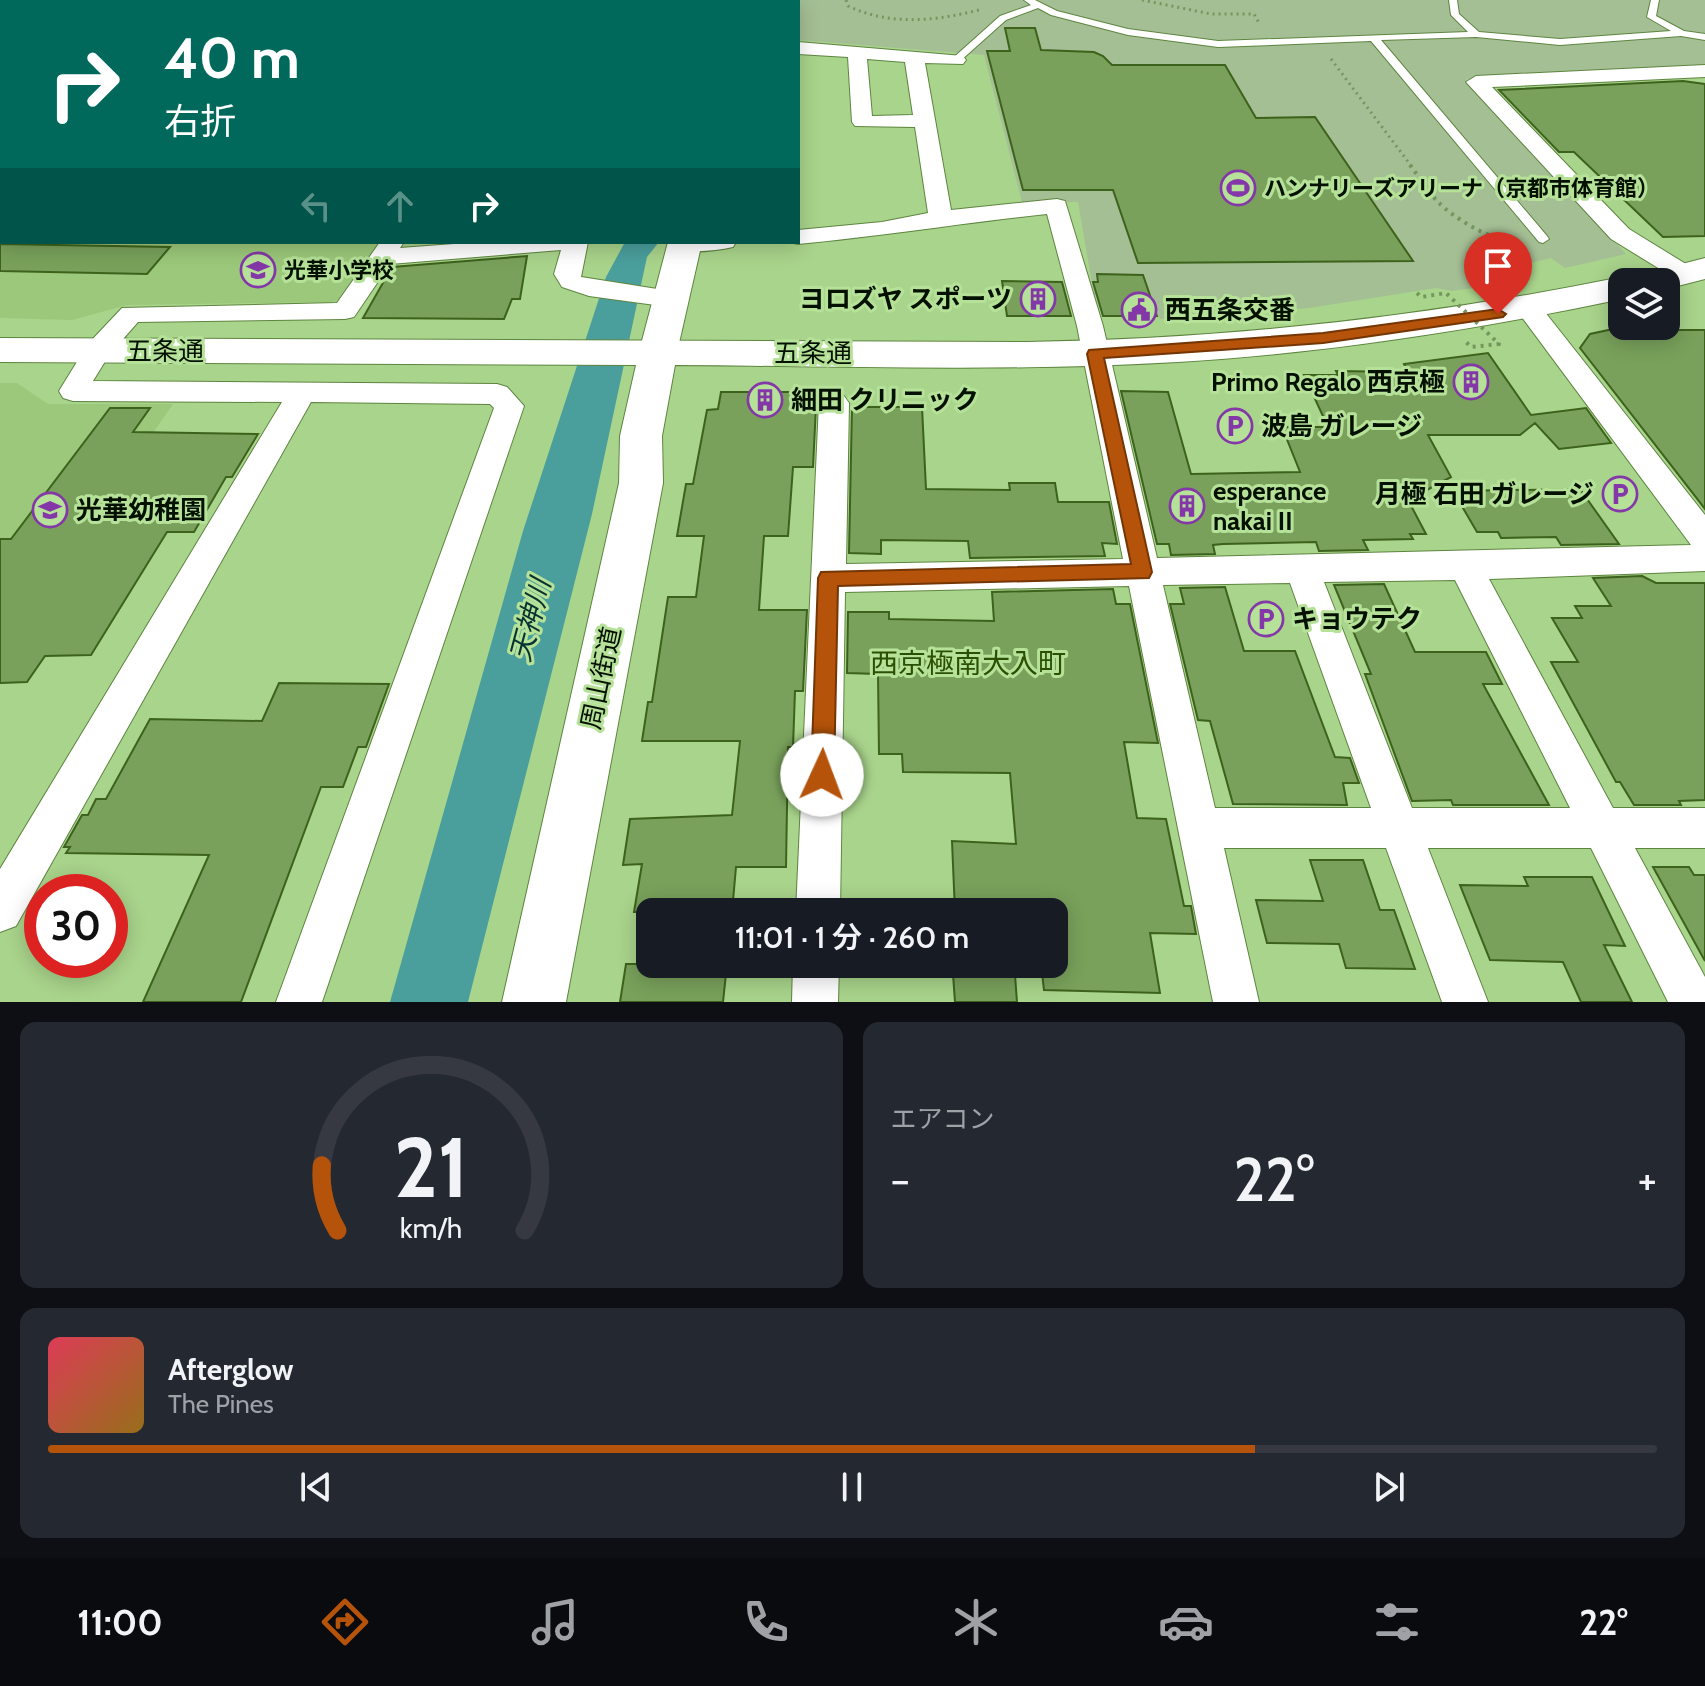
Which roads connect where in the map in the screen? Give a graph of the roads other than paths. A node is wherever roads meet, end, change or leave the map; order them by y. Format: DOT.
graph roads {
  1 [pos="1028,0"];
  2 [pos="1453,0"];
  3 [pos="1655,0"];
  4 [pos="1039,5"];
  5 [pos="1681,33"];
  6 [pos="1476,34"];
  7 [pos="1705,37"];
  8 [pos="1374,38"];
  9 [pos="800,48"];
  10 [pos="857,53"];
  11 [pos="914,57"];
  12 [pos="956,60"];
  13 [pos="1705,71"];
  14 [pos="924,121"];
  15 [pos="941,218"];
  16 [pos="800,237"];
  17 [pos="1543,239"];
  18 [pos="545,244"];
  19 [pos="576,244"];
  20 [pos="685,244"];
  21 [pos="388,249"];
  22 [pos="1695,271"];
  23 [pos="1608,291"];
  24 [pos="663,298"];
  25 [pos="1528,308"];
  26 [pos="1092,340"];
  27 [pos="0,350"];
  28 [pos="98,350"];
  29 [pos="650,352"];
  30 [pos="301,394"];
  31 [pos="834,403"];
  32 [pos="1705,539"];
  33 [pos="1705,558"];
  34 [pos="1465,566"];
  35 [pos="1302,569"];
  36 [pos="1142,572"];
  37 [pos="828,578"];
  38 [pos="1198,828"];
  39 [pos="1400,828"];
  40 [pos="1602,828"];
  41 [pos="1705,828"];
  42 [pos="818,898"];
  43 [pos="0,910"];
  44 [pos="816,978"];
  45 [pos="299,1002"];
  46 [pos="534,1002"];
  47 [pos="815,1002"];
  48 [pos="1236,1002"];
  49 [pos="1465,1002"];
  50 [pos="1693,1002"];
  1 -- 4 [label="lane"];
  2 -- 6 [label="lane"];
  3 -- 5 [label="lane"];
  4 -- 8 [label="lane"];
  4 -- 12 [label="lane"];
  5 -- 6 [label="lane"];
  5 -- 7 [label="lane"];
  6 -- 8 [label="lane"];
  8 -- 17 [label="lane"];
  9 -- 10 [label="street"];
  10 -- 11 [label="street"];
  10 -- 14 [label="street"];
  11 -- 12 [label="street"];
  11 -- 14 [label="street"];
  13 -- 22 [label="street"];
  14 -- 15 [label="street"];
  15 -- 16 [label="street"];
  15 -- 26 [label="street"];
  18 -- 21 [label="street"];
  19 -- 24 [label="street"];
  20 -- 24 [label="main road, 周山街道"];
  21 -- 28 [label="street"];
  23 -- 25 [label="main road, 五条通"];
  24 -- 29 [label="main road, 周山街道"];
  25 -- 26 [label="main road, 五条通"];
  25 -- 32 [label="street"];
  26 -- 29 [label="main road, 五条通"];
  26 -- 36 [label="street"];
  27 -- 28 [label="main road, 五条通"];
  28 -- 29 [label="main road, 五条通"];
  28 -- 30 [label="street"];
  29 -- 46 [label="main road, 周山街道"];
  30 -- 43 [label="street"];
  30 -- 45 [label="street"];
  31 -- 37 [label="street"];
  33 -- 34 [label="street"];
  34 -- 35 [label="street"];
  34 -- 40 [label="street"];
  35 -- 36 [label="street"];
  35 -- 39 [label="street"];
  36 -- 37 [label="street"];
  36 -- 38 [label="street"];
  37 -- 42 [label="street"];
  38 -- 39 [label="street"];
  38 -- 48 [label="street"];
  39 -- 40 [label="street"];
  39 -- 49 [label="street"];
  40 -- 41 [label="street"];
  40 -- 50 [label="street"];
  44 -- 47 [label="street"];
}
